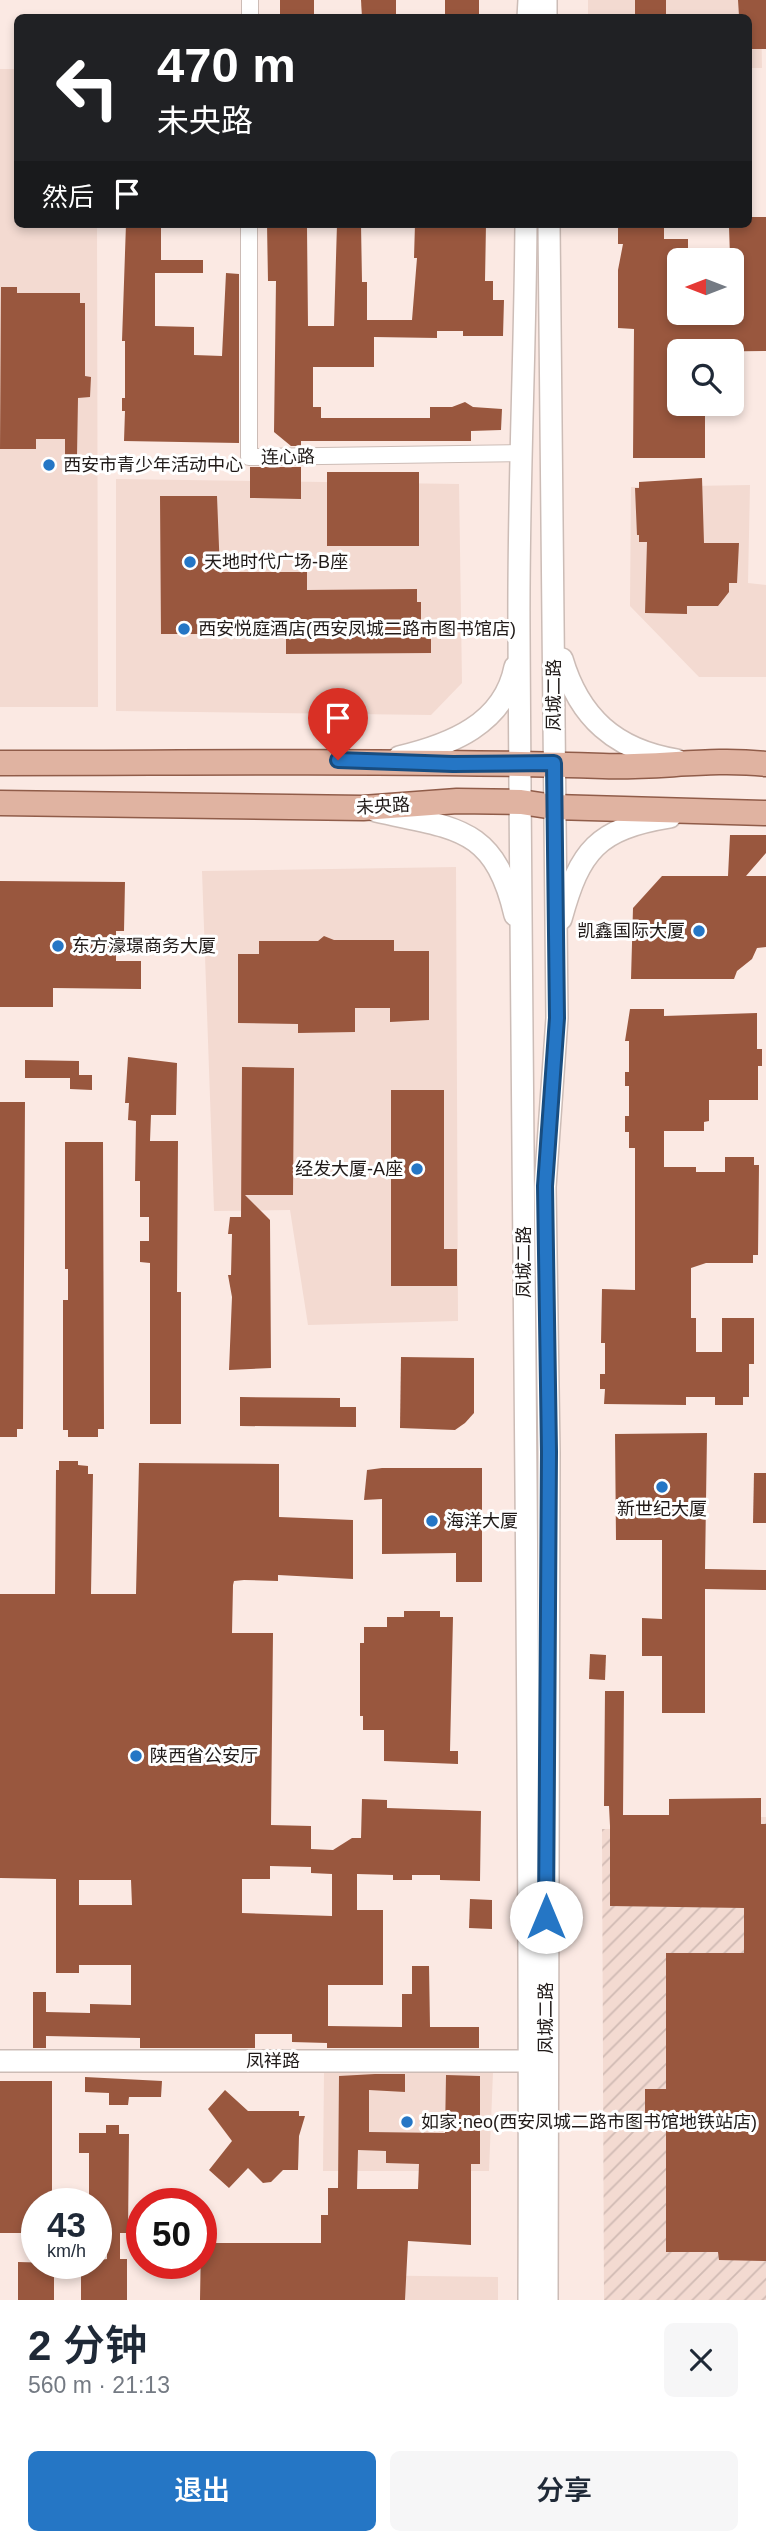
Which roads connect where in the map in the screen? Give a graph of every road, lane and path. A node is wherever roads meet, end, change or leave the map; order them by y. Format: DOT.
graph roads {
  1 [pos="249,228"];
  2 [pos="526,228"];
  3 [pos="549,228"];
  4 [pos="519,453"];
  5 [pos="552,601"];
  6 [pos="519,637"];
  7 [pos="382,760"];
  8 [pos="685,761"];
  9 [pos="0,763"];
  10 [pos="554,763"];
  11 [pos="521,764"];
  12 [pos="766,764"];
  13 [pos="521,802"];
  14 [pos="0,803"];
  15 [pos="554,807"];
  16 [pos="363,808"];
  17 [pos="712,813"];
  18 [pos="766,813"];
  19 [pos="557,963"];
  20 [pos="523,969"];
  21 [pos="0,2061"];
  22 [pos="538,2061"];
  23 [pos="529,2300"];
  24 [pos="547,2300"];
  1 -- 4 [label="street, 连心路"];
  2 -- 4 [label="main road, 凤城二路"];
  3 -- 5 [label="main road, 凤城二路"];
  4 -- 6 [label="main road, 凤城二路"];
  5 -- 8 [label="main road"];
  5 -- 10 [label="main road, 凤城二路"];
  6 -- 7 [label="main road"];
  6 -- 11 [label="main road, 凤城二路"];
  7 -- 9 [label="main road"];
  7 -- 11 [label="main road"];
  8 -- 10 [label="main road"];
  8 -- 12 [label="main road"];
  10 -- 11 [label="main road"];
  10 -- 15 [label="main road, 凤城二路"];
  11 -- 13 [label="main road, 凤城二路"];
  13 -- 15 [label="main road, 未央路"];
  13 -- 16 [label="main road, 未央路"];
  13 -- 20 [label="main road, 凤城二路"];
  14 -- 16 [label="main road, 未央路"];
  15 -- 17 [label="main road, 未央路"];
  15 -- 19 [label="main road, 凤城二路"];
  16 -- 20 [label="main road"];
  17 -- 18 [label="main road, 未央路"];
  17 -- 19 [label="main road"];
  19 -- 22 [label="main road, 凤城二路"];
  20 -- 22 [label="main road, 凤城二路"];
  21 -- 22 [label="main road, 凤祥路"];
  22 -- 23 [label="main road, 凤城二路"];
  22 -- 24 [label="main road, 凤城二路"];
}
